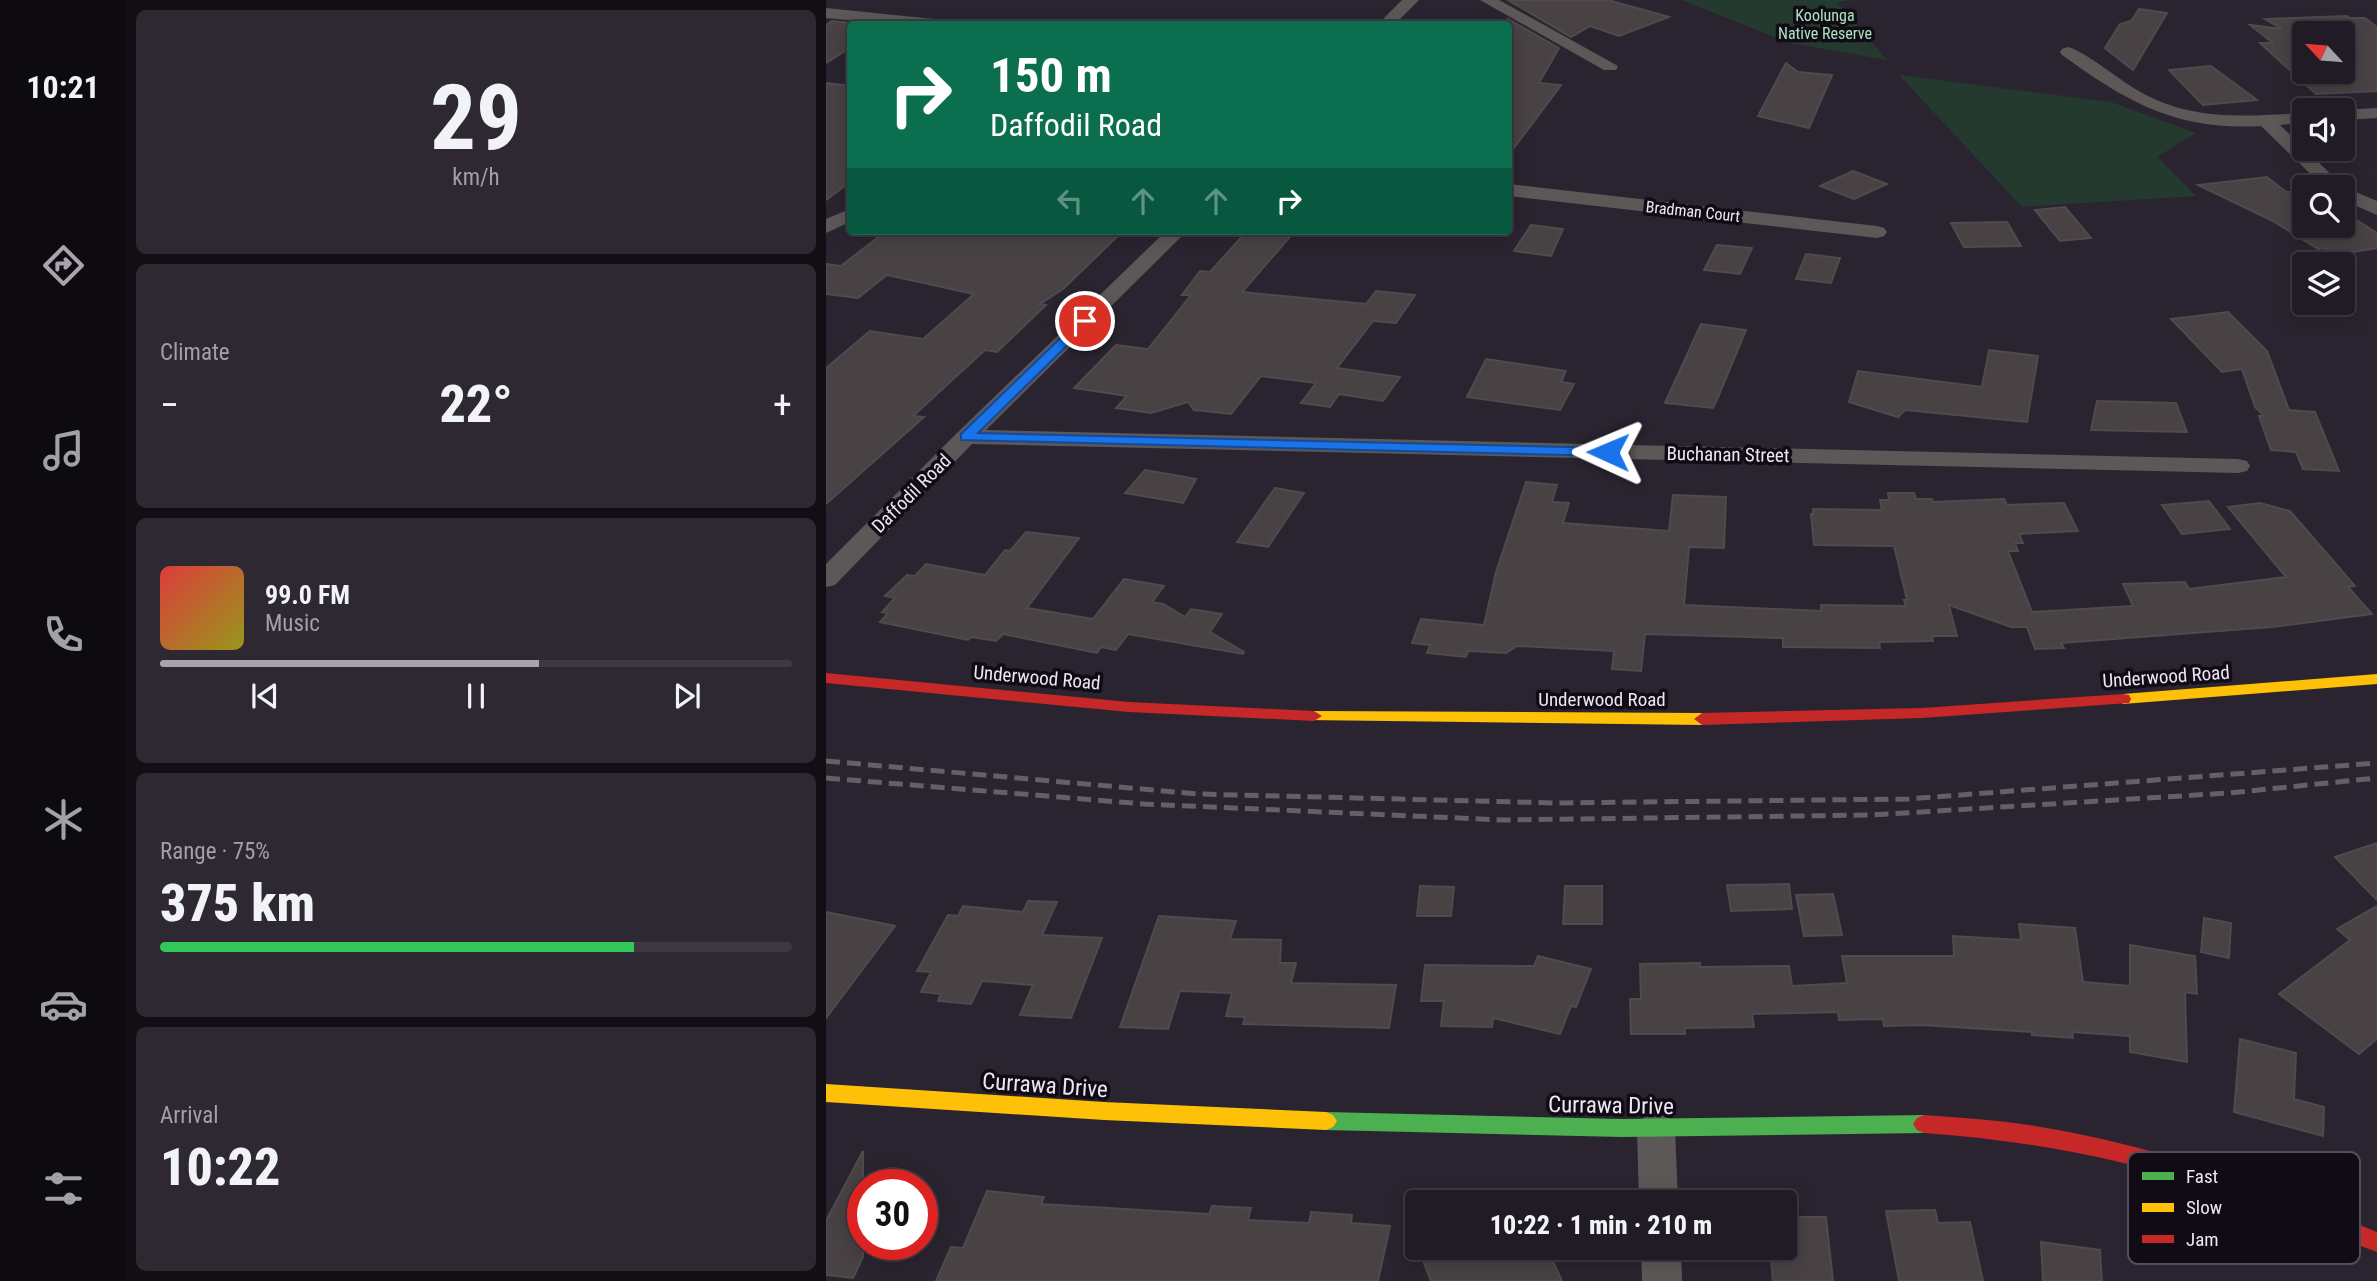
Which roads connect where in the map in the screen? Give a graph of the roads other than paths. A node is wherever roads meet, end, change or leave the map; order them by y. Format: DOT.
graph roads {
  1 [pos="843,0"];
  2 [pos="1411,0"];
  3 [pos="1488,0"];
  4 [pos="826,12"];
  5 [pos="907,21"];
  6 [pos="1389,21"];
  7 [pos="2068,52"];
  8 [pos="1610,66"];
  9 [pos="2377,113"];
  10 [pos="2355,114"];
  11 [pos="2292,119"];
  12 [pos="2265,120"];
  13 [pos="2322,175"];
  14 [pos="1512,190"];
  15 [pos="2355,198"];
  16 [pos="2377,209"];
  17 [pos="847,216"];
  18 [pos="826,227"];
  19 [pos="1877,232"];
  20 [pos="1173,235"];
  21 [pos="966,437"];
  22 [pos="2238,466"];
  23 [pos="826,579"];
  24 [pos="826,678"];
  25 [pos="2377,679"];
  26 [pos="826,1093"];
  27 [pos="1656,1129"];
  28 [pos="2128,1152"];
  29 [pos="1659,1190"];
  30 [pos="2360,1235"];
  31 [pos="2377,1242"];
  32 [pos="1661,1260"];
  33 [pos="1662,1281"];
  1 -- 4 [label="street"];
  2 -- 6 [label="street"];
  3 -- 8 [label="street"];
  4 -- 5 [label="street"];
  7 -- 12 [label="street"];
  9 -- 10 [label="street"];
  11 -- 12 [label="street"];
  12 -- 13 [label="street"];
  14 -- 19 [label="street, Bradman Court"];
  15 -- 16 [label="street"];
  17 -- 18 [label="street"];
  20 -- 21 [label="street, Daffodil Road"];
  21 -- 22 [label="street, Buchanan Street"];
  21 -- 23 [label="street, Daffodil Road"];
  24 -- 25 [label="main road, Underwood Road"];
  26 -- 27 [label="main road, Currawa Drive"];
  27 -- 28 [label="main road, Currawa Drive"];
  27 -- 29 [label="street"];
  30 -- 31 [label="main road, Currawa Drive"];
  32 -- 33 [label="street"];
}
